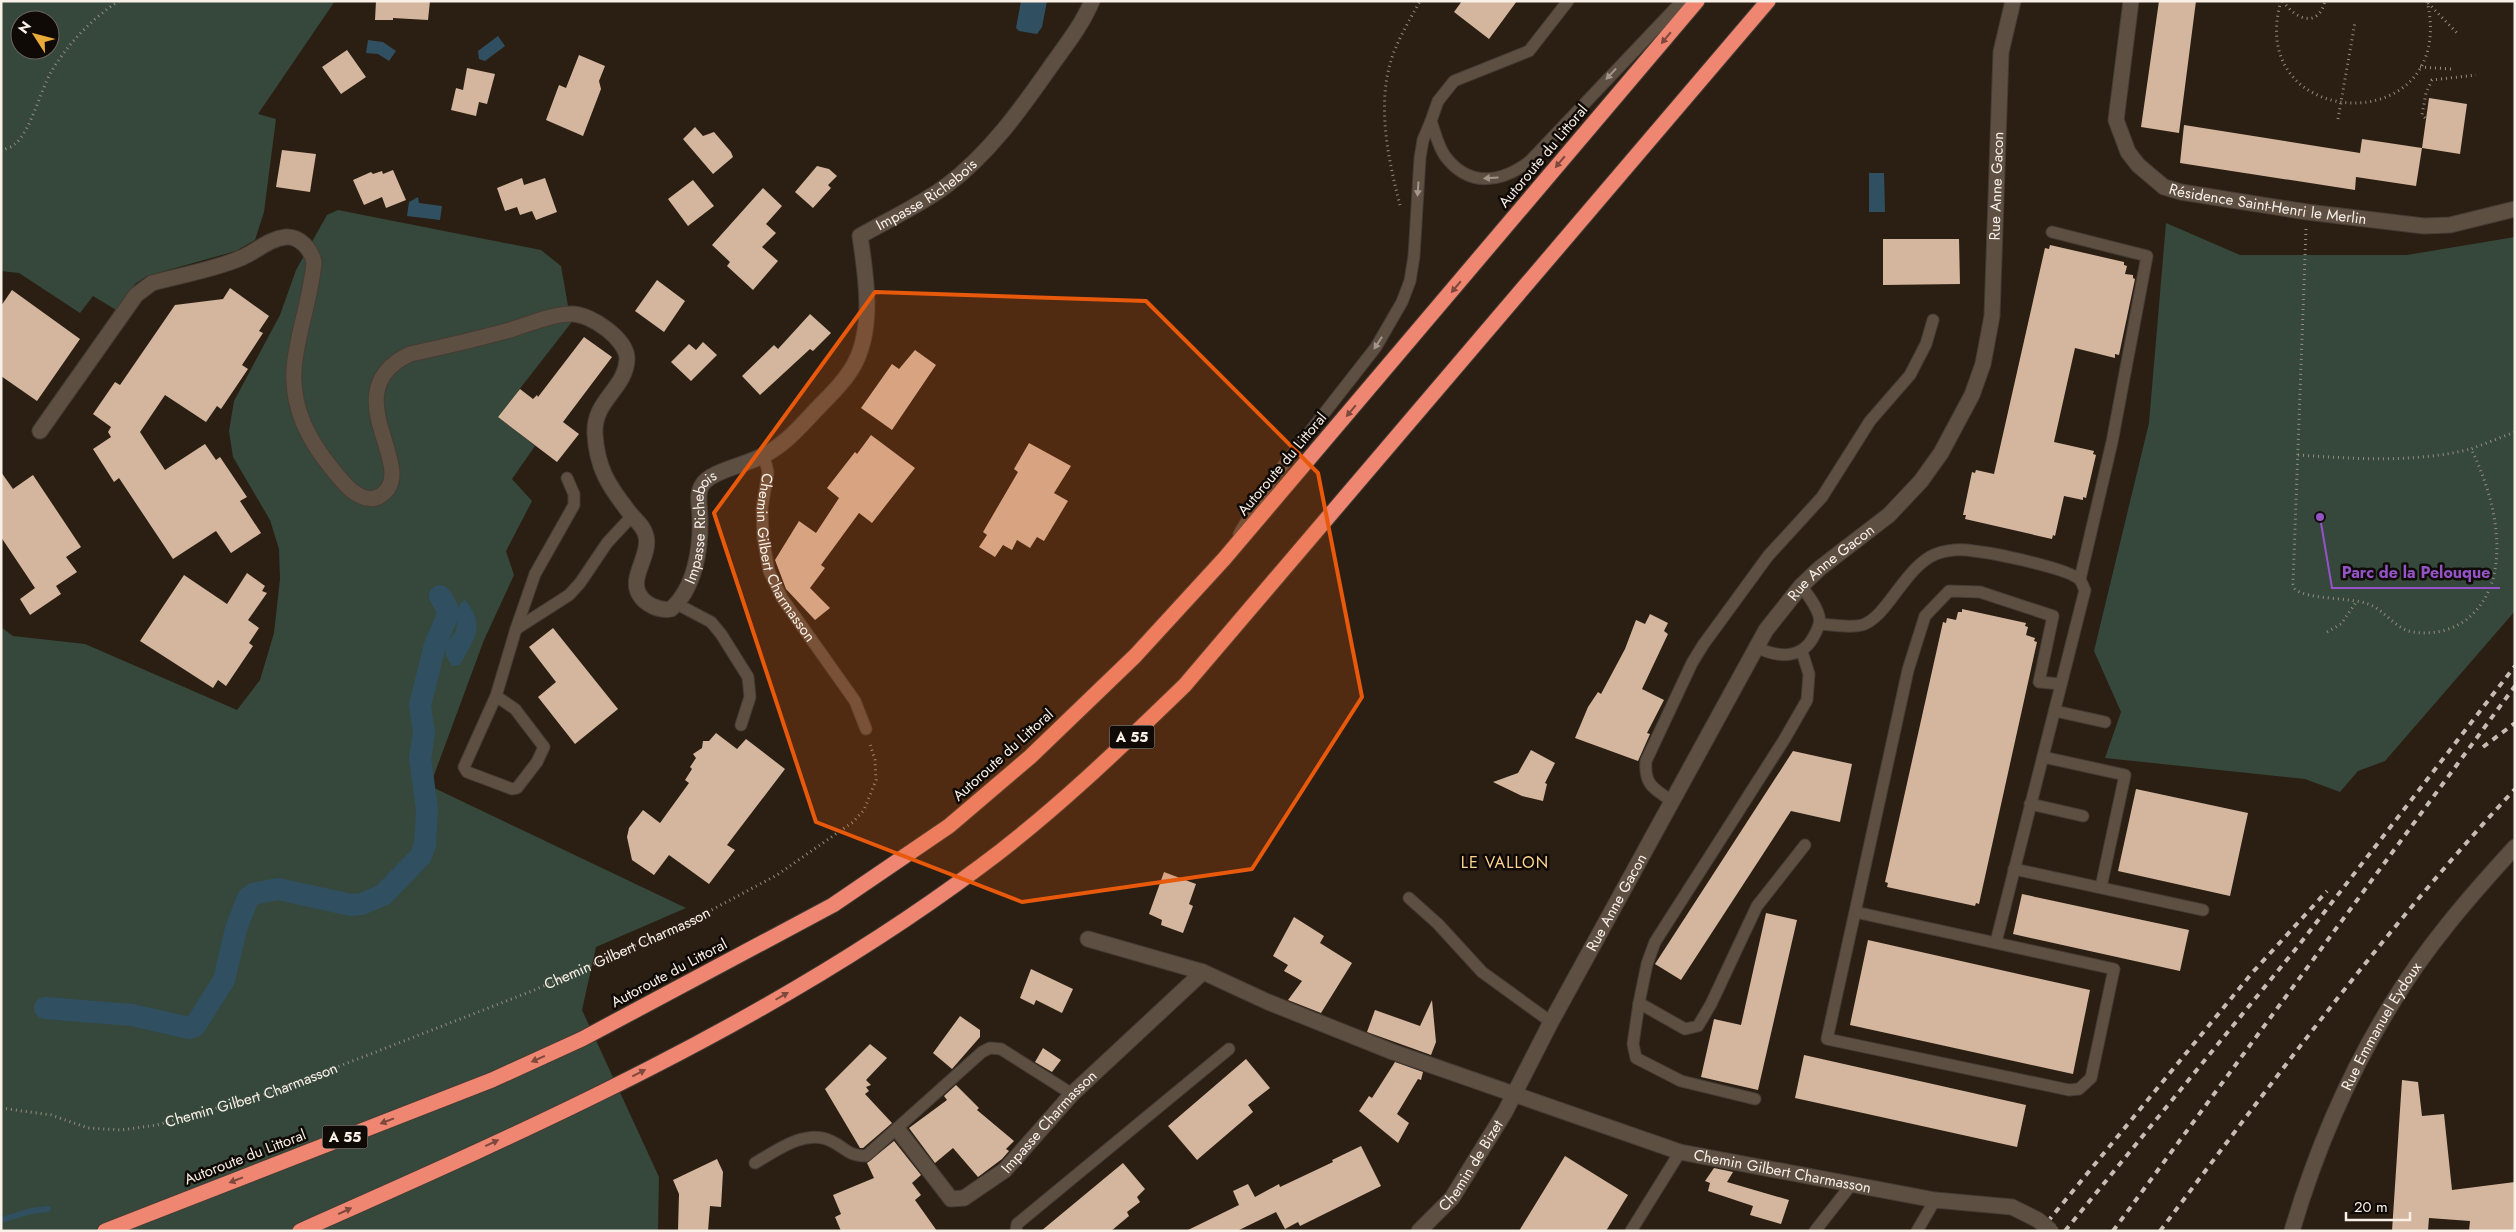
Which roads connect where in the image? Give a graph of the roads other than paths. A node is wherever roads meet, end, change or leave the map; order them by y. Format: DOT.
graph roads {
  1 [pos="1092,1"];
  2 [pos="1568,1"];
  3 [pos="1682,1"];
  4 [pos="1697,1"];
  5 [pos="1768,1"];
  6 [pos="2013,1"];
  7 [pos="2131,1"];
  8 [pos="1431,121"];
  9 [pos="2515,209"];
  10 [pos="2052,232"];
  11 [pos="1933,320"];
  12 [pos="40,431"];
  13 [pos="764,456"];
  14 [pos="567,478"];
  15 [pos="632,516"];
  16 [pos="1224,559"];
  17 [pos="2080,579"];
  18 [pos="1801,586"];
  19 [pos="677,604"];
  20 [pos="1820,624"];
  21 [pos="516,629"];
  22 [pos="1756,647"];
  23 [pos="1802,652"];
  24 [pos="2062,684"];
  25 [pos="496,696"];
  26 [pos="2055,711"];
  27 [pos="2105,722"];
  28 [pos="742,725"];
  29 [pos="866,728"];
  30 [pos="2043,757"];
  31 [pos="1672,801"];
  32 [pos="2030,804"];
  33 [pos="2083,816"];
  34 [pos="1805,845"];
  35 [pos="2515,847"];
  36 [pos="2014,868"];
  37 [pos="2102,886"];
  38 [pos="1409,898"];
  39 [pos="2203,910"];
  40 [pos="1855,912"];
  41 [pos="1088,939"];
  42 [pos="1996,942"];
  43 [pos="1203,972"];
  44 [pos="1639,1004"];
  45 [pos="1551,1022"];
  46 [pos="1229,1049"];
  47 [pos="1072,1094"];
  48 [pos="1514,1094"];
  49 [pos="1755,1099"];
  50 [pos="898,1130"];
  51 [pos="1680,1152"];
  52 [pos="755,1163"];
  53 [pos="1851,1185"];
  54 [pos="1935,1200"];
  55 [pos="105,1231"];
  56 [pos="300,1231"];
  57 [pos="1016,1231"];
  58 [pos="1419,1231"];
  59 [pos="1631,1231"];
  60 [pos="1815,1231"];
  61 [pos="1916,1231"];
  62 [pos="2052,1231"];
  63 [pos="2292,1231"];
  1 -- 13 [label="street, Impasse Richebois"];
  2 -- 8 [label="lane"];
  3 -- 8 [label="lane, one-way"];
  4 -- 16 [label="highway, Autoroute du Littoral / A 55, one-way"];
  56 -- 5 [label="highway, A 55, one-way"];
  6 -- 18 [label="street, Rue Anne Gacon"];
  7 -- 9 [label="street, Résidence Saint-Henri le Merlin"];
  8 -- 16 [label="lane, one-way"];
  10 -- 17 [label="lane"];
  11 -- 31 [label="lane"];
  12 -- 15 [label="street, Impasse Richebois"];
  13 -- 19 [label="street, Impasse Richebois"];
  13 -- 29 [label="lane, Chemin Gilbert Charmasson"];
  14 -- 21 [label="lane"];
  15 -- 19 [label="street, Impasse Richebois"];
  15 -- 21 [label="lane"];
  16 -- 55 [label="highway, Autoroute du Littoral / A 55, one-way"];
  17 -- 20 [label="lane"];
  17 -- 24 [label="lane"];
  18 -- 20 [label="lane"];
  18 -- 22 [label="street, Rue Anne Gacon"];
  19 -- 28 [label="lane"];
  20 -- 23 [label="lane"];
  21 -- 25 [label="lane"];
  22 -- 23 [label="lane"];
  22 -- 31 [label="street, Rue Anne Gacon"];
  23 -- 44 [label="lane"];
  24 -- 26 [label="lane"];
  24 -- 40 [label="lane"];
  25 -- 25 [label="lane"];
  26 -- 27 [label="lane"];
  26 -- 30 [label="lane"];
  30 -- 32 [label="lane"];
  30 -- 37 [label="lane"];
  31 -- 45 [label="street, Rue Anne Gacon"];
  32 -- 33 [label="lane"];
  32 -- 36 [label="lane"];
  34 -- 44 [label="lane"];
  35 -- 63 [label="street, Rue Emmanuel Eydoux"];
  36 -- 37 [label="lane"];
  36 -- 42 [label="lane"];
  37 -- 39 [label="lane"];
  38 -- 45 [label="lane"];
  40 -- 42 [label="lane"];
  40 -- 42 [label="lane"];
  41 -- 43 [label="street, Chemin Gilbert Charmasson"];
  43 -- 47 [label="street, Impasse Charmasson"];
  43 -- 48 [label="street, Chemin Gilbert Charmasson"];
  44 -- 49 [label="lane"];
  45 -- 48 [label="street, Rue Anne Gacon"];
  46 -- 57 [label="lane"];
  47 -- 50 [label="lane"];
  47 -- 50 [label="street, Impasse Charmasson"];
  48 -- 51 [label="street, Chemin Gilbert Charmasson"];
  48 -- 58 [label="street, Chemin de Bizet"];
  50 -- 52 [label="lane"];
  51 -- 53 [label="street, Chemin Gilbert Charmasson"];
  51 -- 59 [label="lane"];
  53 -- 54 [label="street, Chemin Gilbert Charmasson"];
  53 -- 60 [label="lane"];
  54 -- 61 [label="lane"];
  54 -- 62 [label="street, Chemin Gilbert Charmasson, bridge"];
}
